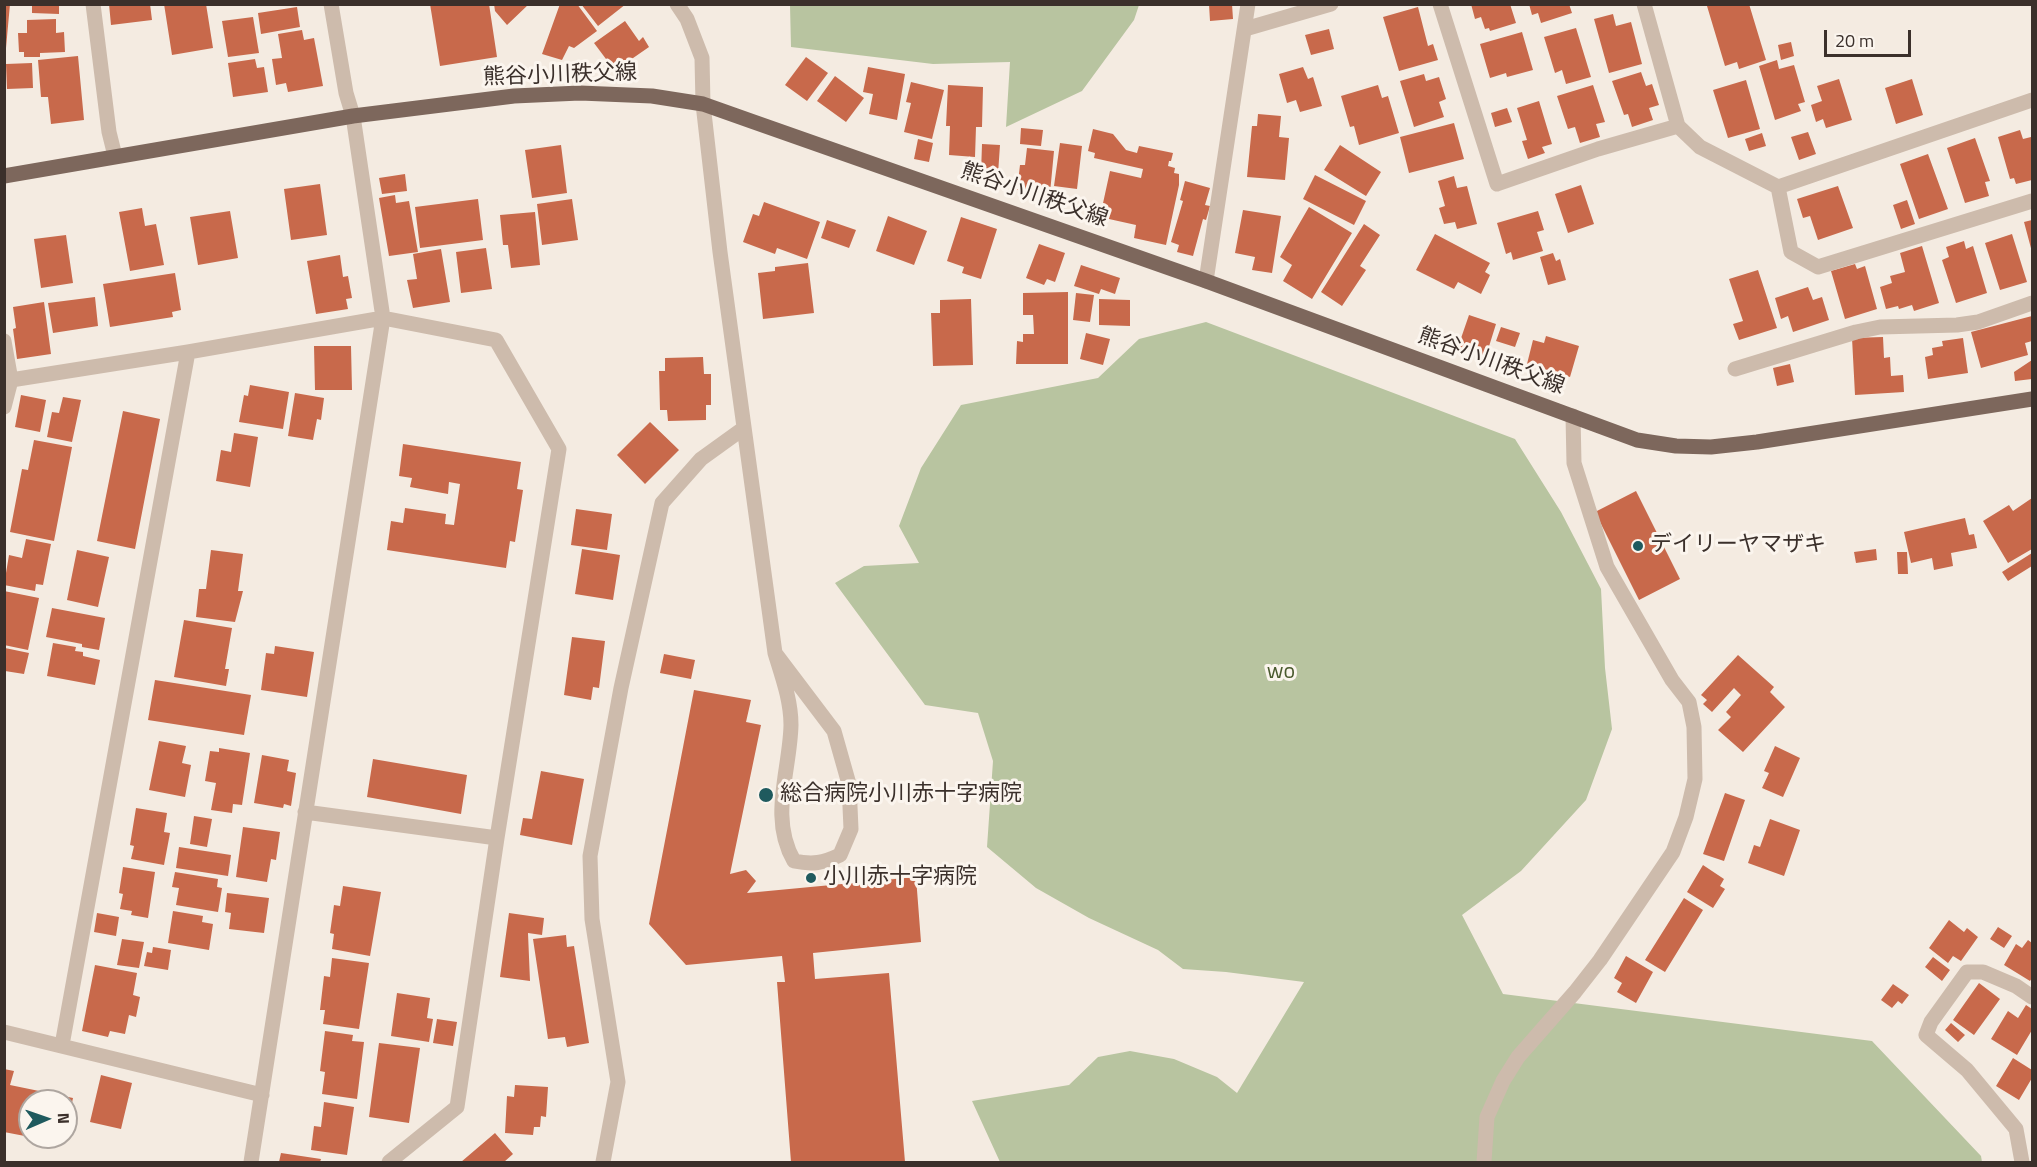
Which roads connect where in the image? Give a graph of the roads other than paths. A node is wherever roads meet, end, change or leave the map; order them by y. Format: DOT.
graph roads {
  1 [pos="93,4"];
  2 [pos="331,4"];
  3 [pos="676,4"];
  4 [pos="1248,4"];
  5 [pos="1331,4"];
  6 [pos="1440,4"];
  7 [pos="1644,4"];
  8 [pos="1245,29"];
  9 [pos="2032,100"];
  10 [pos="703,104"];
  11 [pos="353,116"];
  12 [pos="1678,126"];
  13 [pos="115,156"];
  14 [pos="4,176"];
  15 [pos="1778,187"];
  16 [pos="2032,201"];
  17 [pos="1206,281"];
  18 [pos="2032,303"];
  19 [pos="382,318"];
  20 [pos="4,341"];
  21 [pos="188,352"];
  22 [pos="1735,369"];
  23 [pos="12,380"];
  24 [pos="2032,399"];
  25 [pos="4,407"];
  26 [pos="1573,416"];
  27 [pos="744,428"];
  28 [pos="775,652"];
  29 [pos="305,812"];
  30 [pos="497,838"];
  31 [pos="2032,997"];
  32 [pos="4,1032"];
  33 [pos="62,1045"];
  34 [pos="262,1095"];
  35 [pos="250,1162"];
  36 [pos="389,1162"];
  37 [pos="603,1162"];
  38 [pos="1484,1162"];
  39 [pos="2022,1162"];
  1 -- 13 [label="street"];
  2 -- 11 [label="street"];
  3 -- 10 [label="street"];
  4 -- 8 [label="street"];
  5 -- 8 [label="street"];
  6 -- 12 [label="street"];
  7 -- 12 [label="street"];
  8 -- 17 [label="street"];
  9 -- 15 [label="street"];
  10 -- 11 [label="main road, 熊谷小川秩父線"];
  10 -- 17 [label="main road, 熊谷小川秩父線"];
  10 -- 27 [label="street"];
  11 -- 13 [label="main road, 熊谷小川秩父線"];
  11 -- 19 [label="street"];
  12 -- 15 [label="street"];
  13 -- 14 [label="main road, 熊谷小川秩父線"];
  15 -- 16 [label="street"];
  17 -- 26 [label="main road, 熊谷小川秩父線"];
  18 -- 22 [label="street"];
  19 -- 21 [label="street"];
  19 -- 29 [label="street"];
  19 -- 30 [label="street"];
  20 -- 23 [label="street"];
  21 -- 23 [label="street"];
  21 -- 33 [label="street"];
  23 -- 25 [label="street"];
  24 -- 26 [label="main road, 熊谷小川秩父線"];
  26 -- 38 [label="street"];
  27 -- 28 [label="street"];
  27 -- 37 [label="street"];
  28 -- 28 [label="street"];
  29 -- 30 [label="street"];
  29 -- 34 [label="street"];
  30 -- 36 [label="street"];
  31 -- 39 [label="street"];
  32 -- 33 [label="street"];
  33 -- 34 [label="street"];
  34 -- 35 [label="street"];
}
